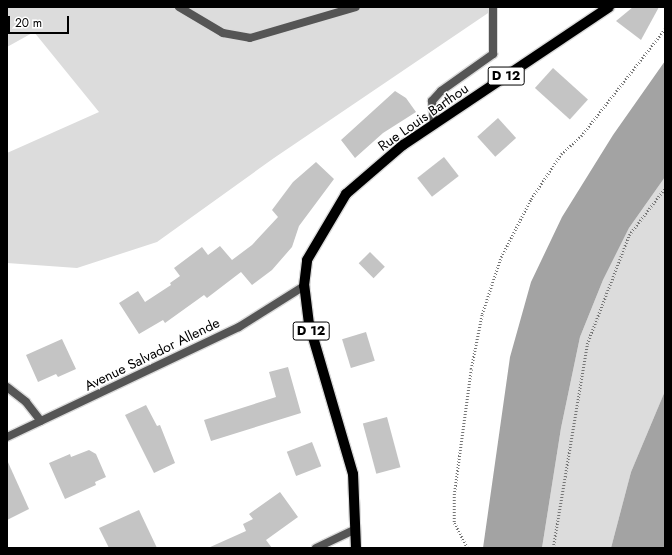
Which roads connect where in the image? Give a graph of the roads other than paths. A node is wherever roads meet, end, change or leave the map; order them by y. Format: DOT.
graph roads {
  1 [pos="179,7"];
  2 [pos="356,7"];
  3 [pos="493,7"];
  4 [pos="609,7"];
  5 [pos="434,124"];
  6 [pos="304,286"];
  7 [pos="7,387"];
  8 [pos="41,421"];
  9 [pos="7,437"];
  10 [pos="352,532"];
  11 [pos="316,548"];
  12 [pos="356,548"];
  1 -- 2 [label="street"];
  3 -- 5 [label="street"];
  4 -- 5 [label="main road, Rue Louis Barthou / D 12"];
  5 -- 6 [label="main road, Rue Louis Barthou / D 12"];
  6 -- 8 [label="street, Avenue Salvador Allende"];
  6 -- 10 [label="main road, Rue Louis Barthou / D 12"];
  7 -- 8 [label="street"];
  8 -- 9 [label="street, Avenue Salvador Allende"];
  10 -- 11 [label="street"];
  10 -- 12 [label="main road, Rue Louis Barthou / D 12"];
}
